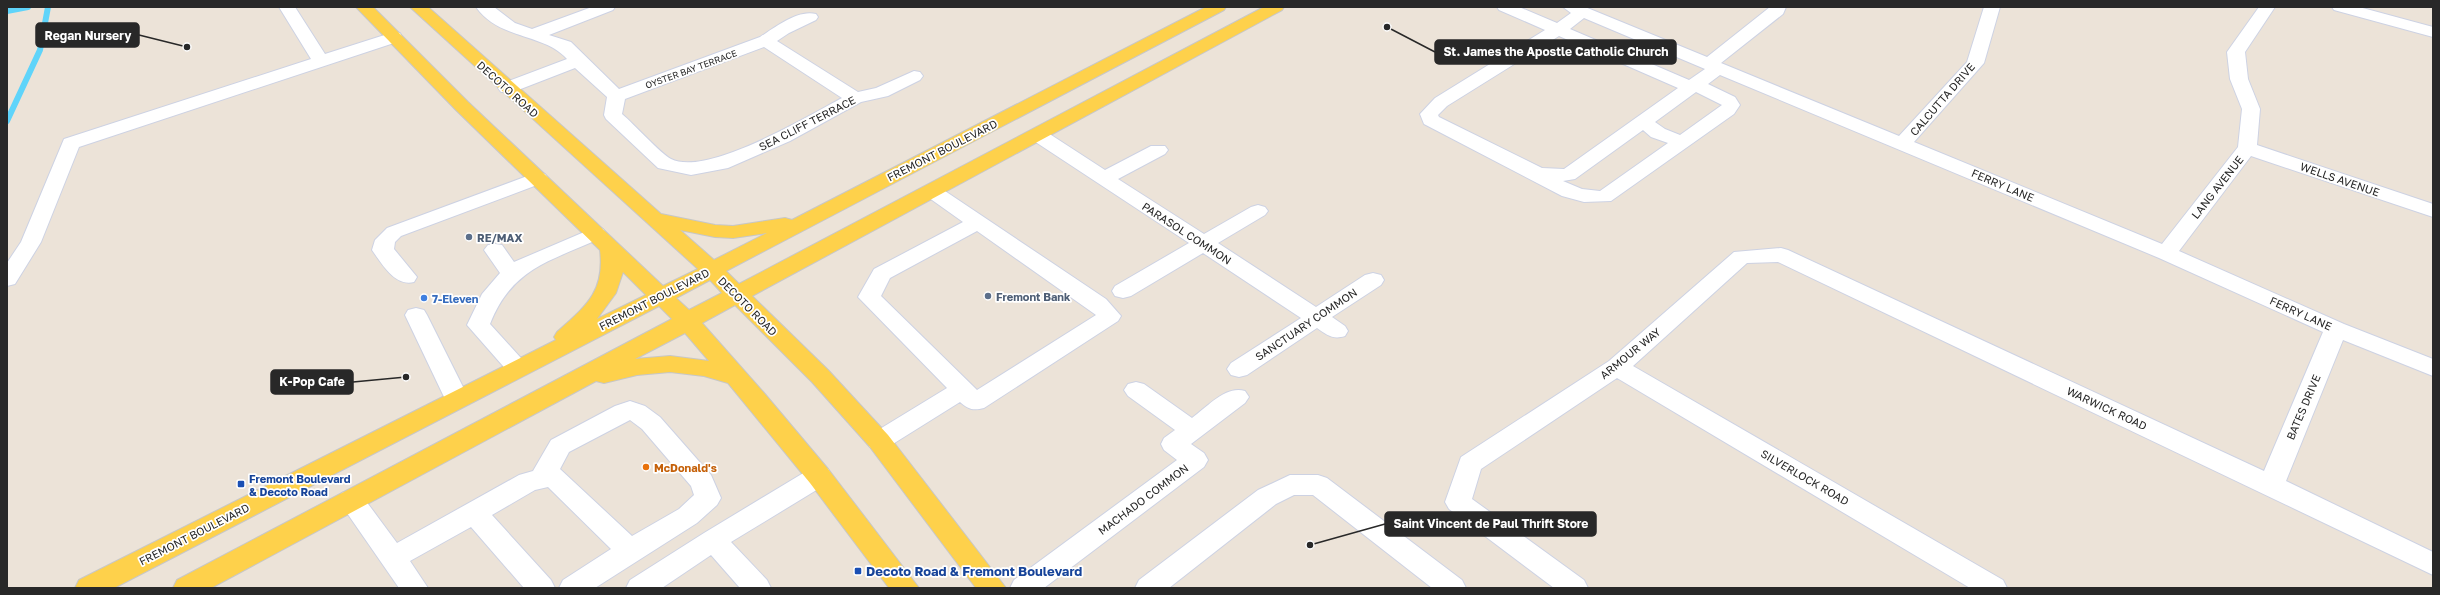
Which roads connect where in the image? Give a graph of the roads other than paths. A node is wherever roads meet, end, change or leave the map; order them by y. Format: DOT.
graph roads {
  1 [pos="287,7"];
  2 [pos="364,7"];
  3 [pos="418,7"];
  4 [pos="484,7"];
  5 [pos="607,7"];
  6 [pos="1218,7"];
  7 [pos="1276,7"];
  8 [pos="1505,7"];
  9 [pos="1778,7"];
  10 [pos="1992,7"];
  11 [pos="2267,7"];
  12 [pos="2340,7"];
  13 [pos="1576,9"];
  14 [pos="810,17"];
  15 [pos="1558,30"];
  16 [pos="2433,32"];
  17 [pos="533,35"];
  18 [pos="394,37"];
  19 [pos="766,41"];
  20 [pos="321,61"];
  21 [pos="578,61"];
  22 [pos="1713,66"];
  23 [pos="914,76"];
  24 [pos="1692,86"];
  25 [pos="507,88"];
  26 [pos="616,96"];
  27 [pos="855,98"];
  28 [pos="1643,122"];
  29 [pos="1038,135"];
  30 [pos="1682,142"];
  31 [pos="1903,144"];
  32 [pos="2247,148"];
  33 [pos="1158,150"];
  34 [pos="1538,174"];
  35 [pos="538,178"];
  36 [pos="1104,178"];
  37 [pos="932,191"];
  38 [pos="1258,211"];
  39 [pos="2433,211"];
  40 [pos="654,219"];
  41 [pos="809,219"];
  42 [pos="976,222"];
  43 [pos="603,240"];
  44 [pos="1204,244"];
  45 [pos="495,250"];
  46 [pos="2166,252"];
  47 [pos="1781,255"];
  48 [pos="518,268"];
  49 [pos="712,270"];
  50 [pos="406,277"];
  51 [pos="7,279"];
  52 [pos="1373,280"];
  53 [pos="1123,291"];
  54 [pos="737,295"];
  55 [pos="661,296"];
  56 [pos="416,315"];
  57 [pos="1316,317"];
  58 [pos="687,321"];
  59 [pos="2336,329"];
  60 [pos="1337,331"];
  61 [pos="543,356"];
  62 [pos="1617,367"];
  63 [pos="518,368"];
  64 [pos="2433,368"];
  65 [pos="1239,369"];
  66 [pos="737,377"];
  67 [pos="562,388"];
  68 [pos="961,390"];
  69 [pos="1136,390"];
  70 [pos="1237,397"];
  71 [pos="457,399"];
  72 [pos="1192,430"];
  73 [pos="879,441"];
  74 [pos="819,476"];
  75 [pos="543,478"];
  76 [pos="2271,485"];
  77 [pos="351,500"];
  78 [pos="474,513"];
  79 [pos="713,540"];
  80 [pos="630,551"];
  81 [pos="393,558"];
  82 [pos="2433,564"];
  83 [pos="88,588"];
  84 [pos="187,588"];
  85 [pos="414,588"];
  86 [pos="541,588"];
  87 [pos="573,588"];
  88 [pos="640,588"];
  89 [pos="757,588"];
  90 [pos="905,588"];
  91 [pos="992,588"];
  92 [pos="1024,588"];
  93 [pos="1149,588"];
  94 [pos="1452,588"];
  95 [pos="1574,588"];
  96 [pos="1993,588"];
  1 -- 20 [label="street"];
  2 -- 18 [label="main road"];
  3 -- 25 [label="main road, DECOTO ROAD"];
  4 -- 17 [label="street"];
  5 -- 17 [label="street"];
  6 -- 41 [label="main road, FREMONT BOULEVARD"];
  7 -- 29 [label="main road"];
  8 -- 15 [label="street"];
  9 -- 22 [label="street"];
  10 -- 31 [label="street, CALCUTTA DRIVE"];
  11 -- 32 [label="street, LANG AVENUE"];
  12 -- 16 [label="street"];
  13 -- 15 [label="street"];
  13 -- 22 [label="street, FERRY LANE"];
  14 -- 19 [label="street, OYSTER BAY TERRACE"];
  15 -- 24 [label="street"];
  15 -- 34 [label="street"];
  17 -- 21 [label="street"];
  18 -- 20 [label="street"];
  18 -- 35 [label="main road"];
  19 -- 26 [label="street, OYSTER BAY TERRACE"];
  19 -- 27 [label="street"];
  20 -- 51 [label="street"];
  21 -- 25 [label="street"];
  21 -- 26 [label="street"];
  22 -- 24 [label="street"];
  22 -- 31 [label="street, FERRY LANE"];
  23 -- 27 [label="street, SEA CLIFF TERRACE"];
  24 -- 28 [label="street"];
  24 -- 30 [label="street"];
  25 -- 40 [label="main road, DECOTO ROAD"];
  26 -- 27 [label="street, SEA CLIFF TERRACE"];
  28 -- 30 [label="street"];
  28 -- 34 [label="street"];
  29 -- 36 [label="street, PARASOL COMMON"];
  29 -- 37 [label="main road"];
  30 -- 34 [label="street"];
  31 -- 46 [label="street, FERRY LANE"];
  32 -- 39 [label="street, WELLS AVENUE"];
  32 -- 46 [label="street, LANG AVENUE"];
  33 -- 36 [label="street"];
  35 -- 43 [label="main road"];
  35 -- 50 [label="street"];
  36 -- 44 [label="street, PARASOL COMMON"];
  37 -- 42 [label="street"];
  37 -- 54 [label="main road"];
  38 -- 44 [label="street"];
  40 -- 41 [label="main road"];
  40 -- 49 [label="main road, DECOTO ROAD"];
  41 -- 49 [label="main road, FREMONT BOULEVARD"];
  42 -- 68 [label="street"];
  42 -- 68 [label="street"];
  43 -- 48 [label="street"];
  43 -- 55 [label="main road"];
  43 -- 61 [label="main road"];
  44 -- 53 [label="street"];
  44 -- 57 [label="street, PARASOL COMMON"];
  45 -- 48 [label="street"];
  46 -- 59 [label="street, FERRY LANE"];
  47 -- 62 [label="street, ARMOUR WAY"];
  47 -- 76 [label="street, WARWICK ROAD"];
  48 -- 63 [label="street"];
  49 -- 54 [label="main road, DECOTO ROAD"];
  49 -- 55 [label="main road, FREMONT BOULEVARD"];
  52 -- 57 [label="street, SANCTUARY COMMON"];
  54 -- 58 [label="main road"];
  54 -- 73 [label="main road, DECOTO ROAD"];
  55 -- 58 [label="main road"];
  55 -- 61 [label="main road, FREMONT BOULEVARD"];
  56 -- 71 [label="street"];
  57 -- 60 [label="street, PARASOL COMMON"];
  57 -- 65 [label="street, SANCTUARY COMMON"];
  58 -- 66 [label="main road"];
  58 -- 67 [label="main road"];
  59 -- 64 [label="street, FERRY LANE"];
  59 -- 76 [label="street, BATES DRIVE"];
  61 -- 63 [label="main road, FREMONT BOULEVARD"];
  62 -- 95 [label="street, ARMOUR WAY"];
  62 -- 96 [label="street, SILVERLOCK ROAD"];
  63 -- 71 [label="main road, FREMONT BOULEVARD"];
  66 -- 67 [label="main road"];
  66 -- 74 [label="main road"];
  67 -- 77 [label="main road"];
  68 -- 73 [label="street"];
  69 -- 72 [label="street"];
  70 -- 72 [label="street, MACHADO COMMON"];
  71 -- 83 [label="main road, FREMONT BOULEVARD"];
  72 -- 92 [label="street, MACHADO COMMON"];
  73 -- 91 [label="main road, DECOTO ROAD"];
  74 -- 79 [label="street"];
  74 -- 90 [label="main road"];
  75 -- 78 [label="street"];
  75 -- 80 [label="street"];
  75 -- 80 [label="street"];
  76 -- 82 [label="street, WARWICK ROAD"];
  77 -- 81 [label="street"];
  77 -- 84 [label="main road"];
  78 -- 81 [label="street"];
  78 -- 86 [label="street"];
  79 -- 88 [label="street"];
  79 -- 89 [label="street"];
  80 -- 87 [label="street"];
  81 -- 85 [label="street"];
  93 -- 94 [label="street"];
}
